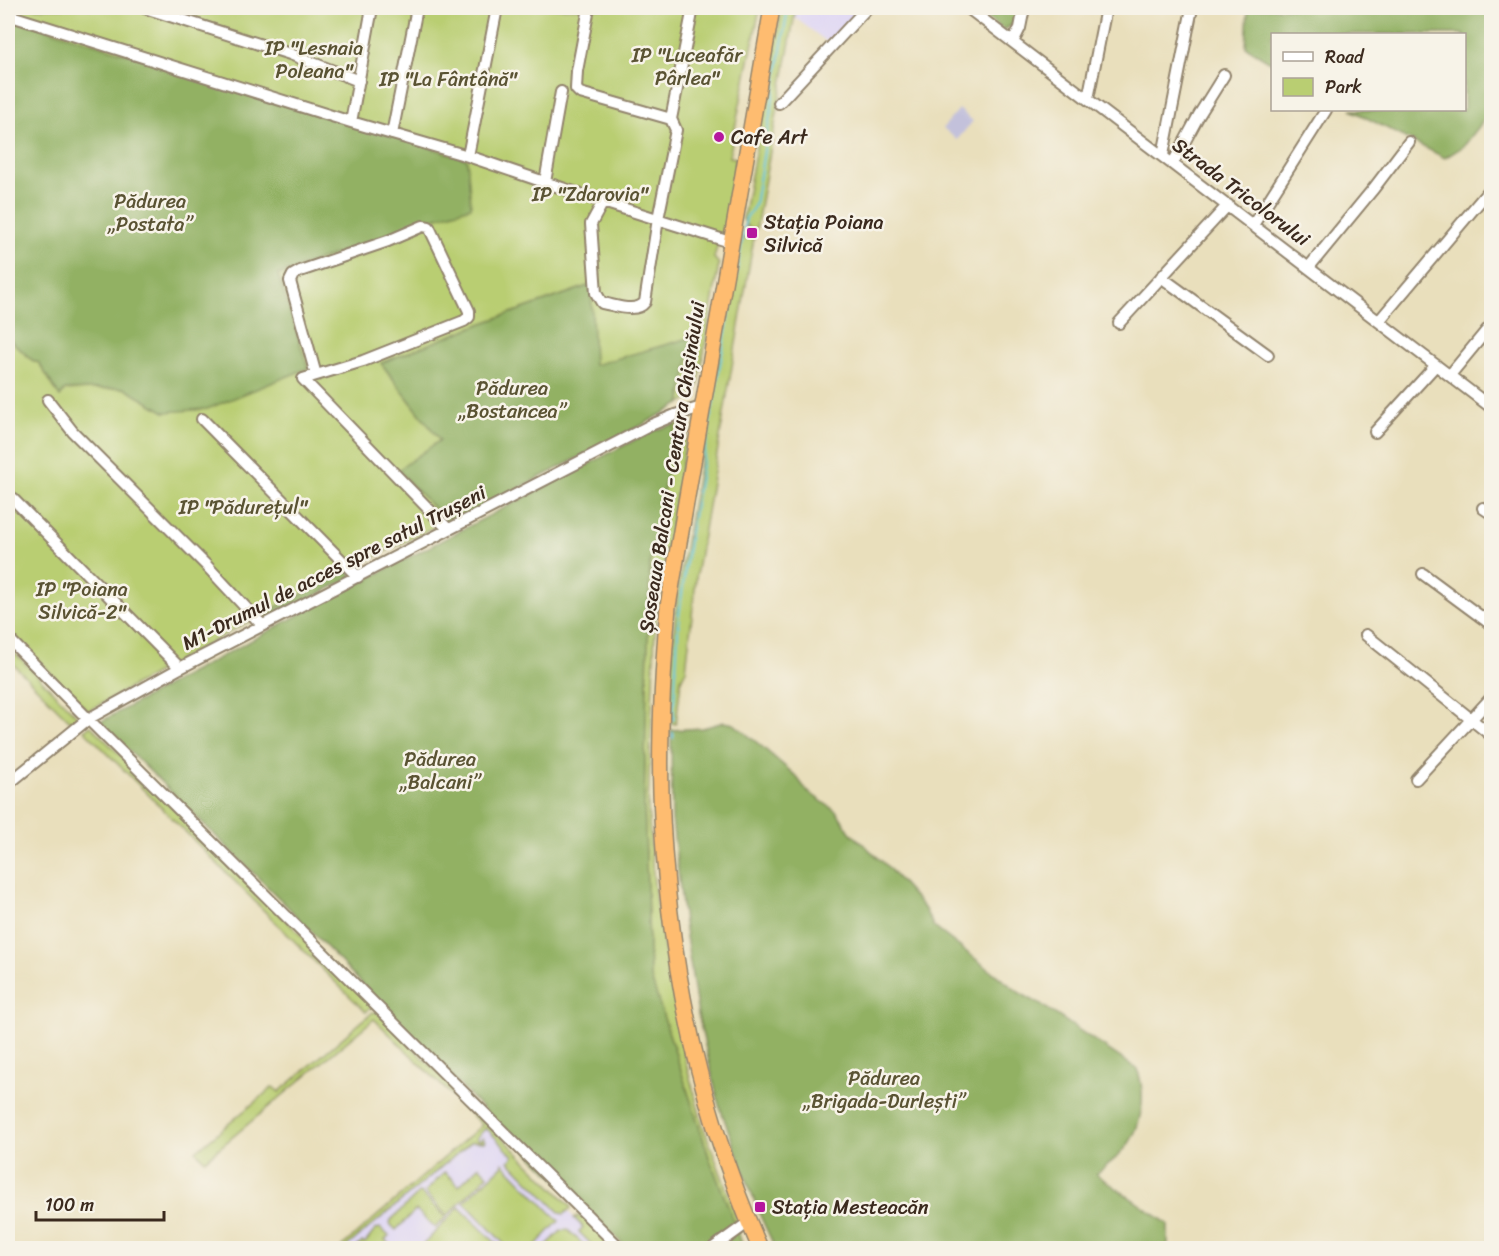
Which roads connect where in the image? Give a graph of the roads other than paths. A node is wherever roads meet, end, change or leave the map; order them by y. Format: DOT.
graph roads {
  1 [pos="145,8"];
  2 [pos="372,8"];
  3 [pos="417,8"];
  4 [pos="497,8"];
  5 [pos="589,8"];
  6 [pos="693,8"];
  7 [pos="772,8"];
  8 [pos="867,8"];
  9 [pos="968,8"];
  10 [pos="1024,8"];
  11 [pos="1106,8"];
  12 [pos="1192,8"];
  13 [pos="8,15"];
  14 [pos="1013,42"];
  15 [pos="1224,75"];
  16 [pos="359,81"];
  17 [pos="561,92"];
  18 [pos="1088,99"];
  19 [pos="780,103"];
  20 [pos="1325,111"];
  21 [pos="671,119"];
  22 [pos="351,122"];
  23 [pos="392,134"];
  24 [pos="1409,142"];
  25 [pos="1163,155"];
  26 [pos="468,156"];
  27 [pos="1173,163"];
  28 [pos="545,182"];
  29 [pos="1491,187"];
  30 [pos="603,202"];
  31 [pos="1228,205"];
  32 [pos="658,219"];
  33 [pos="1253,225"];
  34 [pos="730,242"];
  35 [pos="1309,267"];
  36 [pos="1161,277"];
  37 [pos="1379,321"];
  38 [pos="1119,323"];
  39 [pos="1491,324"];
  40 [pos="1268,355"];
  41 [pos="1436,365"];
  42 [pos="316,375"];
  43 [pos="1449,375"];
  44 [pos="48,400"];
  45 [pos="702,407"];
  46 [pos="1491,408"];
  47 [pos="202,419"];
  48 [pos="1375,432"];
  49 [pos="8,494"];
  50 [pos="448,529"];
  51 [pos="1423,574"];
  52 [pos="358,577"];
  53 [pos="1491,625"];
  54 [pos="262,626"];
  55 [pos="1366,634"];
  56 [pos="8,638"];
  57 [pos="180,668"];
  58 [pos="1491,697"];
  59 [pos="1472,718"];
  60 [pos="88,719"];
  61 [pos="1491,736"];
  62 [pos="1416,779"];
  63 [pos="8,784"];
  64 [pos="749,1222"];
  65 [pos="620,1248"];
  66 [pos="713,1248"];
  67 [pos="760,1248"];
  1 -- 16 [label="street"];
  2 -- 16 [label="street"];
  3 -- 23 [label="street"];
  4 -- 26 [label="street"];
  5 -- 21 [label="street"];
  6 -- 21 [label="street"];
  7 -- 34 [label="highway, Șoseaua Balcani - Centura Chișinăului"];
  8 -- 19 [label="street"];
  9 -- 14 [label="street, Strada Tricolorului"];
  10 -- 14 [label="street"];
  11 -- 18 [label="street"];
  12 -- 25 [label="street"];
  13 -- 22 [label="street"];
  14 -- 18 [label="street, Strada Tricolorului"];
  15 -- 27 [label="street"];
  16 -- 22 [label="street"];
  17 -- 28 [label="street"];
  18 -- 25 [label="street, Strada Tricolorului"];
  20 -- 33 [label="street"];
  21 -- 32 [label="street"];
  22 -- 23 [label="street"];
  23 -- 26 [label="street"];
  24 -- 35 [label="street"];
  25 -- 27 [label="street, Strada Tricolorului"];
  26 -- 28 [label="street"];
  27 -- 31 [label="street, Strada Tricolorului"];
  28 -- 30 [label="street"];
  29 -- 37 [label="street"];
  30 -- 32 [label="street"];
  30 -- 32 [label="street"];
  31 -- 33 [label="street, Strada Tricolorului"];
  31 -- 36 [label="street"];
  32 -- 34 [label="street"];
  33 -- 35 [label="street, Strada Tricolorului"];
  34 -- 45 [label="highway, Șoseaua Balcani - Centura Chișinăului"];
  35 -- 37 [label="street, Strada Tricolorului"];
  36 -- 38 [label="street"];
  36 -- 40 [label="street"];
  37 -- 41 [label="street, Strada Tricolorului"];
  39 -- 43 [label="street"];
  41 -- 43 [label="street, Strada Tricolorului"];
  41 -- 48 [label="street"];
  42 -- 42 [label="street"];
  42 -- 50 [label="street"];
  43 -- 46 [label="street, Strada Tricolorului"];
  44 -- 54 [label="street"];
  45 -- 50 [label="street, M1-Drumul de acces spre satul Trușeni"];
  45 -- 64 [label="highway, Șoseaua Balcani - Centura Chișinăului"];
  47 -- 52 [label="street"];
  49 -- 57 [label="street"];
  50 -- 52 [label="street, M1-Drumul de acces spre satul Trușeni"];
  51 -- 53 [label="street"];
  52 -- 54 [label="street, M1-Drumul de acces spre satul Trușeni"];
  54 -- 57 [label="street, M1-Drumul de acces spre satul Trușeni"];
  55 -- 59 [label="street"];
  56 -- 60 [label="street"];
  57 -- 60 [label="street, M1-Drumul de acces spre satul Trușeni"];
  58 -- 59 [label="street"];
  59 -- 61 [label="street"];
  59 -- 62 [label="street"];
  60 -- 63 [label="street, M1-Drumul de acces spre satul Trușeni"];
  60 -- 65 [label="street"];
  64 -- 66 [label="street"];
  64 -- 67 [label="highway, Șoseaua Balcani - Centura Chișinăului"];
}
